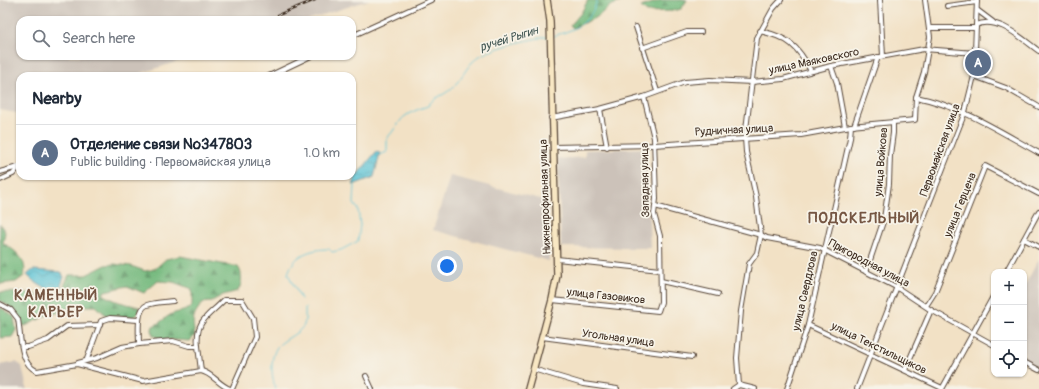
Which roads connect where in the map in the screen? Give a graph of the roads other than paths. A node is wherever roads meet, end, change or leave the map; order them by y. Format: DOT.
graph roads {
  1 [pos="431,0"];
  2 [pos="548,0"];
  3 [pos="781,0"];
  4 [pos="880,0"];
  5 [pos="925,0"];
  6 [pos="977,1"];
  7 [pos="947,6"];
  8 [pos="977,10"];
  9 [pos="993,22"];
  10 [pos="976,26"];
  11 [pos="636,27"];
  12 [pos="930,28"];
  13 [pos="760,31"];
  14 [pos="701,32"];
  15 [pos="356,34"];
  16 [pos="642,48"];
  17 [pos="927,49"];
  18 [pos="1039,51"];
  19 [pos="975,53"];
  20 [pos="880,56"];
  21 [pos="303,60"];
  22 [pos="831,66"];
  23 [pos="811,71"];
  24 [pos="277,72"];
  25 [pos="974,76"];
  26 [pos="752,82"];
  27 [pos="657,91"];
  28 [pos="644,96"];
  29 [pos="916,97"];
  30 [pos="1039,107"];
  31 [pos="600,109"];
  32 [pos="965,112"];
  33 [pos="552,118"];
  34 [pos="893,122"];
  35 [pos="853,126"];
  36 [pos="845,127"];
  37 [pos="745,138"];
  38 [pos="654,145"];
  39 [pos="553,147"];
  40 [pos="607,147"];
  41 [pos="1039,153"];
  42 [pos="16,168"];
  43 [pos="16,170"];
  44 [pos="0,172"];
  45 [pos="0,180"];
  46 [pos="1039,194"];
  47 [pos="655,206"];
  48 [pos="1039,211"];
  49 [pos="761,234"];
  50 [pos="1024,240"];
  51 [pos="1039,247"];
  52 [pos="824,250"];
  53 [pos="557,259"];
  54 [pos="1008,269"];
  55 [pos="660,270"];
  56 [pos="866,272"];
  57 [pos="661,281"];
  58 [pos="896,287"];
  59 [pos="718,294"];
  60 [pos="991,299"];
  61 [pos="552,300"];
  62 [pos="173,301"];
  63 [pos="0,304"];
  64 [pos="926,306"];
  65 [pos="930,310"];
  66 [pos="658,311"];
  67 [pos="138,320"];
  68 [pos="100,325"];
  69 [pos="808,325"];
  70 [pos="972,334"];
  71 [pos="542,337"];
  72 [pos="139,344"];
  73 [pos="991,344"];
  74 [pos="198,346"];
  75 [pos="23,347"];
  76 [pos="870,354"];
  77 [pos="692,357"];
  78 [pos="87,359"];
  79 [pos="76,364"];
  80 [pos="1027,364"];
  81 [pos="533,369"];
  82 [pos="905,370"];
  83 [pos="1039,370"];
  84 [pos="201,371"];
  85 [pos="366,376"];
  86 [pos="739,385"];
  87 [pos="231,389"];
  88 [pos="372,389"];
  89 [pos="528,389"];
  90 [pos="617,389"];
  91 [pos="733,389"];
  92 [pos="755,389"];
  93 [pos="787,389"];
  94 [pos="857,389"];
  95 [pos="942,389"];
  1 -- 15 [label="street"];
  2 -- 33 [label="street, Нижнепрофильная улица"];
  3 -- 13 [label="street"];
  4 -- 20 [label="street, улица Свердлова"];
  5 -- 12 [label="street"];
  6 -- 7 [label="street"];
  6 -- 8 [label="street, Первомайская улица"];
  8 -- 9 [label="street"];
  8 -- 10 [label="street, Первомайская улица"];
  9 -- 10 [label="street"];
  9 -- 18 [label="street"];
  10 -- 12 [label="street"];
  10 -- 19 [label="street, Первомайская улица"];
  11 -- 16 [label="street"];
  12 -- 17 [label="street"];
  13 -- 23 [label="street"];
  13 -- 26 [label="street"];
  14 -- 16 [label="street"];
  16 -- 27 [label="street"];
  17 -- 19 [label="street, улица Маяковского"];
  17 -- 20 [label="street, улица Маяковского"];
  17 -- 29 [label="street"];
  19 -- 25 [label="street, Первомайская улица"];
  20 -- 22 [label="street, улица Маяковского"];
  20 -- 35 [label="street, улица Свердлова"];
  21 -- 24 [label="street"];
  22 -- 23 [label="street, улица Маяковского"];
  22 -- 36 [label="street"];
  23 -- 26 [label="street, улица Маяковского"];
  25 -- 30 [label="street"];
  25 -- 32 [label="street, Первомайская улица"];
  26 -- 27 [label="street, улица Маяковского"];
  26 -- 37 [label="street"];
  27 -- 28 [label="street, улица Маяковского"];
  28 -- 31 [label="street, улица Маяковского"];
  28 -- 38 [label="street, Западная улица"];
  29 -- 32 [label="street"];
  29 -- 34 [label="street, Рудничная улица"];
  31 -- 33 [label="street, улица Маяковского"];
  31 -- 40 [label="street"];
  32 -- 41 [label="street"];
  32 -- 58 [label="street, Первомайская улица"];
  33 -- 39 [label="street, Нижнепрофильная улица"];
  34 -- 35 [label="street, Рудничная улица"];
  34 -- 56 [label="street, улица Войкова"];
  35 -- 36 [label="street, Рудничная улица"];
  35 -- 52 [label="street, улица Свердлова"];
  36 -- 37 [label="street, Рудничная улица"];
  37 -- 38 [label="street, Рудничная улица"];
  37 -- 49 [label="street"];
  38 -- 40 [label="street, Рудничная улица"];
  38 -- 47 [label="street, Западная улица"];
  39 -- 40 [label="street, Рудничная улица"];
  39 -- 53 [label="street, Нижнепрофильная улица"];
  42 -- 44 [label="street"];
  43 -- 45 [label="street"];
  46 -- 64 [label="street, улица Герцена"];
  47 -- 49 [label="street, Пригородная улица"];
  47 -- 55 [label="street, Западная улица"];
  48 -- 50 [label="street"];
  49 -- 52 [label="street, Пригородная улица"];
  49 -- 86 [label="street"];
  50 -- 51 [label="street"];
  50 -- 54 [label="street"];
  52 -- 56 [label="street, Пригородная улица"];
  52 -- 69 [label="street, улица Свердлова"];
  53 -- 55 [label="street"];
  53 -- 61 [label="street, Нижнепрофильная улица"];
  55 -- 57 [label="street, Западная улица"];
  56 -- 58 [label="street, Пригородная улица"];
  57 -- 59 [label="street"];
  57 -- 66 [label="street, Западная улица"];
  58 -- 64 [label="street, Пригородная улица"];
  58 -- 76 [label="street, Первомайская улица"];
  60 -- 70 [label="street"];
  61 -- 66 [label="street, улица Газовиков"];
  61 -- 71 [label="street, Нижнепрофильная улица"];
  62 -- 67 [label="street"];
  63 -- 75 [label="street"];
  64 -- 65 [label="street, Пригородная улица"];
  65 -- 70 [label="street, Пригородная улица"];
  65 -- 82 [label="street"];
  67 -- 68 [label="street"];
  67 -- 72 [label="street"];
  68 -- 75 [label="street"];
  68 -- 78 [label="street"];
  69 -- 76 [label="street, улица Текстильщиков"];
  69 -- 93 [label="street, улица Свердлова"];
  70 -- 73 [label="street, Пригородная улица"];
  70 -- 95 [label="street"];
  71 -- 77 [label="street, Угольная улица"];
  71 -- 81 [label="street, Нижнепрофильная улица"];
  72 -- 74 [label="street"];
  72 -- 78 [label="street"];
  74 -- 84 [label="street"];
  74 -- 87 [label="street"];
  75 -- 79 [label="street"];
  76 -- 82 [label="street, улица Текстильщиков"];
  76 -- 94 [label="street, Первомайская улица"];
  78 -- 79 [label="street"];
  79 -- 84 [label="street"];
  80 -- 83 [label="street"];
  81 -- 89 [label="street, Нижнепрофильная улица"];
  81 -- 90 [label="street"];
  82 -- 95 [label="street, улица Текстильщиков"];
  84 -- 87 [label="street"];
  85 -- 88 [label="street"];
  86 -- 91 [label="street"];
  86 -- 92 [label="street"];
}
